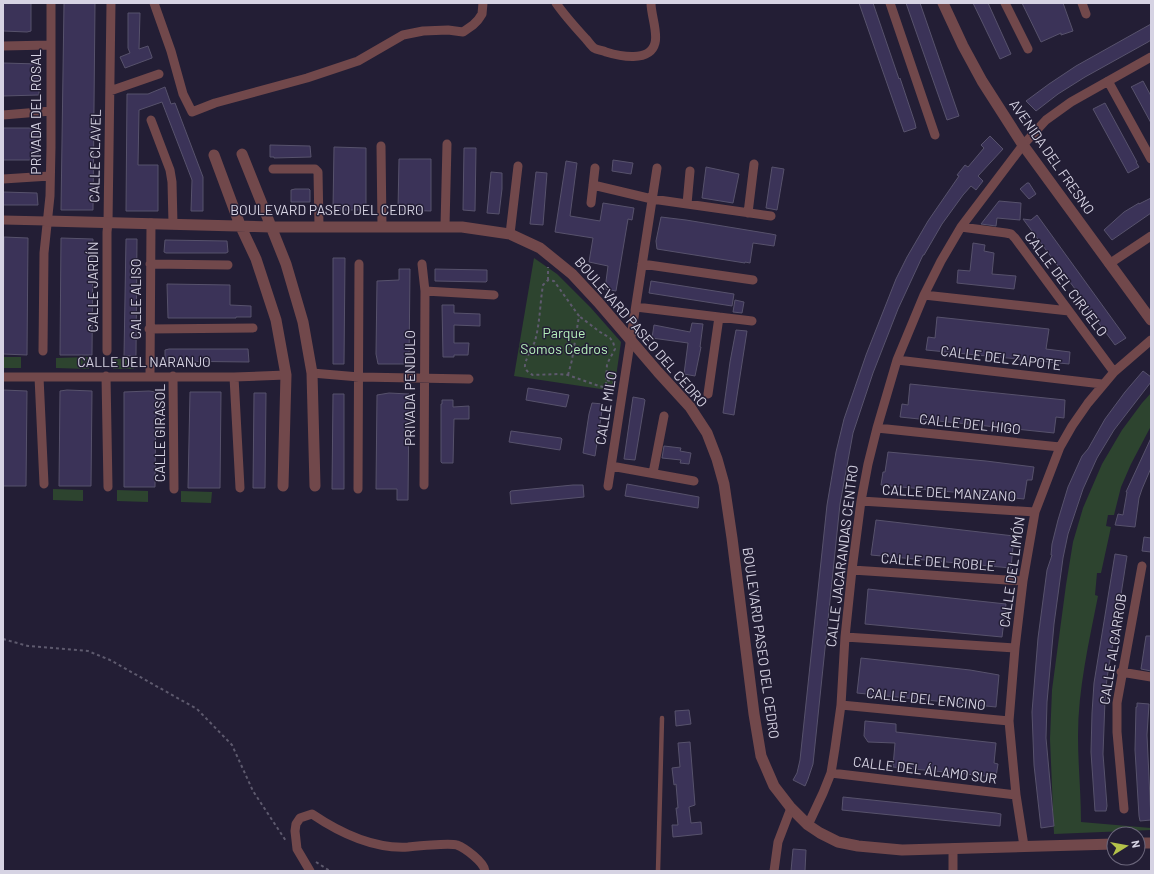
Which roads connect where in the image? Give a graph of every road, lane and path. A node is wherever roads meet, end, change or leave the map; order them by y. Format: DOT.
graph roads {
  1 [pos="51,3"];
  2 [pos="111,3"];
  3 [pos="154,3"];
  4 [pos="483,3"];
  5 [pos="556,3"];
  6 [pos="651,3"];
  7 [pos="890,3"];
  8 [pos="943,3"];
  9 [pos="1005,3"];
  10 [pos="1082,3"];
  11 [pos="1086,14"];
  12 [pos="50,45"];
  13 [pos="3,46"];
  14 [pos="1028,49"];
  15 [pos="1151,57"];
  16 [pos="159,74"];
  17 [pos="1108,81"];
  18 [pos="110,91"];
  19 [pos="51,111"];
  20 [pos="3,115"];
  21 [pos="150,120"];
  22 [pos="935,135"];
  23 [pos="447,144"];
  24 [pos="1023,145"];
  25 [pos="381,146"];
  26 [pos="242,154"];
  27 [pos="214,155"];
  28 [pos="1151,159"];
  29 [pos="754,164"];
  30 [pos="518,166"];
  31 [pos="594,168"];
  32 [pos="657,168"];
  33 [pos="273,169"];
  34 [pos="690,171"];
  35 [pos="50,176"];
  36 [pos="3,179"];
  37 [pos="593,185"];
  38 [pos="652,199"];
  39 [pos="591,203"];
  40 [pos="687,204"];
  41 [pos="748,213"];
  42 [pos="771,216"];
  43 [pos="3,220"];
  44 [pos="47,221"];
  45 [pos="108,223"];
  46 [pos="151,223"];
  47 [pos="173,224"];
  48 [pos="240,225"];
  49 [pos="319,226"];
  50 [pos="445,226"];
  51 [pos="271,227"];
  52 [pos="382,227"];
  53 [pos="961,227"];
  54 [pos="510,234"];
  55 [pos="1151,236"];
  56 [pos="150,264"];
  57 [pos="359,264"];
  58 [pos="422,264"];
  59 [pos="642,264"];
  60 [pos="1110,264"];
  61 [pos="228,265"];
  62 [pos="753,280"];
  63 [pos="425,291"];
  64 [pos="494,295"];
  65 [pos="924,295"];
  66 [pos="636,307"];
  67 [pos="1068,311"];
  68 [pos="579,316"];
  69 [pos="719,317"];
  70 [pos="1151,320"];
  71 [pos="752,321"];
  72 [pos="253,328"];
  73 [pos="150,329"];
  74 [pos="631,340"];
  75 [pos="1151,340"];
  76 [pos="42,351"];
  77 [pos="108,351"];
  78 [pos="897,360"];
  79 [pos="1114,372"];
  80 [pos="312,374"];
  81 [pos="286,375"];
  82 [pos="568,375"];
  83 [pos="106,376"];
  84 [pos="150,376"];
  85 [pos="173,376"];
  86 [pos="3,377"];
  87 [pos="39,377"];
  88 [pos="234,377"];
  89 [pos="359,377"];
  90 [pos="424,378"];
  91 [pos="469,379"];
  92 [pos="1102,384"];
  93 [pos="708,394"];
  94 [pos="664,416"];
  95 [pos="877,428"];
  96 [pos="1060,447"];
  97 [pos="611,466"];
  98 [pos="653,473"];
  99 [pos="694,481"];
  100 [pos="44,484"];
  101 [pos="424,485"];
  102 [pos="283,486"];
  103 [pos="315,486"];
  104 [pos="608,486"];
  105 [pos="108,487"];
  106 [pos="240,488"];
  107 [pos="174,489"];
  108 [pos="358,489"];
  109 [pos="861,501"];
  110 [pos="1034,512"];
  111 [pos="1142,566"];
  112 [pos="852,570"];
  113 [pos="1023,581"];
  114 [pos="845,638"];
  115 [pos="3,639"];
  116 [pos="1015,648"];
  117 [pos="1121,672"];
  118 [pos="1151,677"];
  119 [pos="841,705"];
  120 [pos="662,718"];
  121 [pos="1009,721"];
  122 [pos="831,773"];
  123 [pos="1016,795"];
  124 [pos="791,808"];
  125 [pos="1124,809"];
  126 [pos="808,825"];
  127 [pos="1106,844"];
  128 [pos="1024,846"];
  129 [pos="953,848"];
  130 [pos="297,849"];
  131 [pos="310,871"];
  132 [pos="330,871"];
  133 [pos="485,871"];
  134 [pos="658,871"];
  135 [pos="774,871"];
  136 [pos="953,871"];
  1 -- 12 [label="street, PRIVADA DEL ROSAL"];
  2 -- 18 [label="street, CALLE CLAVEL"];
  3 -- 4 [label="street"];
  5 -- 6 [label="street"];
  7 -- 22 [label="street"];
  8 -- 24 [label="street, AVENIDA DEL FRESNO"];
  9 -- 14 [label="street"];
  10 -- 11 [label="street"];
  12 -- 13 [label="street"];
  12 -- 19 [label="street, PRIVADA DEL ROSAL"];
  15 -- 17 [label="street, CALLE JACARANDAS CENTRO"];
  16 -- 18 [label="street, CALLE CLAVEL"];
  17 -- 24 [label="street, CALLE JACARANDAS CENTRO"];
  17 -- 28 [label="street"];
  18 -- 45 [label="street, CALLE CLAVEL"];
  19 -- 20 [label="street"];
  19 -- 35 [label="street, PRIVADA DEL ROSAL"];
  21 -- 47 [label="street"];
  23 -- 50 [label="street"];
  24 -- 53 [label="street, CALLE JACARANDAS CENTRO"];
  24 -- 60 [label="street, AVENIDA DEL FRESNO"];
  25 -- 52 [label="street"];
  26 -- 51 [label="street"];
  27 -- 48 [label="street"];
  29 -- 41 [label="street"];
  30 -- 54 [label="street"];
  31 -- 37 [label="street"];
  32 -- 38 [label="street, CALLE MILO"];
  33 -- 49 [label="street"];
  34 -- 40 [label="street"];
  35 -- 36 [label="street"];
  35 -- 44 [label="street, PRIVADA DEL ROSAL"];
  37 -- 38 [label="street"];
  37 -- 39 [label="street"];
  38 -- 40 [label="street"];
  38 -- 59 [label="street, CALLE MILO"];
  40 -- 41 [label="street"];
  41 -- 42 [label="street"];
  43 -- 44 [label="street"];
  44 -- 45 [label="street, BOULEVARD PASEO DEL CEDRO"];
  44 -- 76 [label="street, PRIVADA DEL ROSAL"];
  45 -- 46 [label="street, BOULEVARD PASEO DEL CEDRO"];
  45 -- 77 [label="street, CALLE JARDÍN"];
  46 -- 47 [label="street, BOULEVARD PASEO DEL CEDRO"];
  46 -- 56 [label="street, CALLE ALISO"];
  47 -- 48 [label="street, BOULEVARD PASEO DEL CEDRO"];
  48 -- 51 [label="street, BOULEVARD PASEO DEL CEDRO"];
  48 -- 81 [label="street"];
  49 -- 51 [label="street, BOULEVARD PASEO DEL CEDRO"];
  49 -- 52 [label="street, BOULEVARD PASEO DEL CEDRO"];
  50 -- 52 [label="street, BOULEVARD PASEO DEL CEDRO"];
  50 -- 54 [label="street, BOULEVARD PASEO DEL CEDRO"];
  51 -- 80 [label="street"];
  53 -- 65 [label="street, CALLE JACARANDAS CENTRO"];
  53 -- 67 [label="street, CALLE DEL CIRUELO"];
  54 -- 74 [label="street, BOULEVARD PASEO DEL CEDRO"];
  55 -- 60 [label="street"];
  56 -- 61 [label="street"];
  56 -- 73 [label="street, CALLE ALISO"];
  57 -- 89 [label="street"];
  58 -- 63 [label="street, PRIVADA PENDULO"];
  59 -- 62 [label="street"];
  59 -- 66 [label="street, CALLE MILO"];
  60 -- 70 [label="street, AVENIDA DEL FRESNO"];
  63 -- 64 [label="street"];
  63 -- 90 [label="street, PRIVADA PENDULO"];
  65 -- 67 [label="street"];
  65 -- 78 [label="street, CALLE JACARANDAS CENTRO"];
  66 -- 69 [label="street"];
  66 -- 74 [label="street, CALLE MILO"];
  67 -- 79 [label="street, CALLE DEL CIRUELO"];
  68 -- 82 [label="path"];
  68 -- 82 [label="path"];
  68 -- 82 [label="path"];
  69 -- 71 [label="street"];
  69 -- 93 [label="street"];
  72 -- 73 [label="street"];
  73 -- 84 [label="street, CALLE ALISO"];
  74 -- 97 [label="street, CALLE MILO"];
  74 -- 124 [label="street, BOULEVARD PASEO DEL CEDRO"];
  75 -- 79 [label="street, CALLE DEL LIMÓN"];
  78 -- 92 [label="street, CALLE DEL ZAPOTE"];
  78 -- 95 [label="street, CALLE JACARANDAS CENTRO"];
  79 -- 92 [label="street, CALLE DEL LIMÓN"];
  80 -- 89 [label="street"];
  80 -- 103 [label="street"];
  81 -- 88 [label="street, CALLE DEL NARANJO"];
  81 -- 102 [label="street"];
  83 -- 84 [label="street, CALLE DEL NARANJO"];
  83 -- 87 [label="street, CALLE DEL NARANJO"];
  83 -- 105 [label="street"];
  84 -- 85 [label="street, CALLE DEL NARANJO"];
  85 -- 88 [label="street, CALLE DEL NARANJO"];
  85 -- 107 [label="street, CALLE GIRASOL"];
  86 -- 87 [label="street, CALLE DEL NARANJO"];
  87 -- 100 [label="street"];
  88 -- 106 [label="street"];
  89 -- 90 [label="street"];
  89 -- 108 [label="street"];
  90 -- 91 [label="street"];
  90 -- 101 [label="street, PRIVADA PENDULO"];
  92 -- 96 [label="street, CALLE DEL LIMÓN"];
  94 -- 98 [label="street"];
  95 -- 96 [label="street, CALLE DEL HIGO"];
  95 -- 109 [label="street, CALLE JACARANDAS CENTRO"];
  96 -- 110 [label="street, CALLE DEL LIMÓN"];
  97 -- 98 [label="street"];
  97 -- 104 [label="street, CALLE MILO"];
  98 -- 99 [label="street"];
  109 -- 110 [label="street, CALLE DEL MANZANO"];
  109 -- 112 [label="street, CALLE JACARANDAS CENTRO"];
  110 -- 113 [label="street, CALLE DEL LIMÓN"];
  111 -- 117 [label="street, CALLE ALGARROB"];
  112 -- 113 [label="street, CALLE DEL ROBLE"];
  112 -- 114 [label="street, CALLE JACARANDAS CENTRO"];
  113 -- 116 [label="street, CALLE DEL LIMÓN"];
  114 -- 116 [label="street"];
  114 -- 119 [label="street, CALLE JACARANDAS CENTRO"];
  115 -- 130 [label="path"];
  116 -- 121 [label="street, CALLE DEL LIMÓN"];
  117 -- 118 [label="street"];
  117 -- 125 [label="street, CALLE ALGARROB"];
  119 -- 121 [label="street, CALLE DEL ENCINO"];
  119 -- 122 [label="street, CALLE JACARANDAS CENTRO"];
  120 -- 134 [label="lane"];
  121 -- 123 [label="street, CALLE DEL LIMÓN"];
  122 -- 123 [label="street, CALLE DEL ÁLAMO SUR"];
  122 -- 126 [label="street, CALLE JACARANDAS CENTRO"];
  123 -- 128 [label="street, CALLE DEL LIMÓN"];
  124 -- 126 [label="street, BOULEVARD PASEO DEL CEDRO"];
  124 -- 135 [label="street"];
  126 -- 129 [label="street, BOULEVARD PASEO DEL CEDRO"];
  127 -- 128 [label="street, BOULEVARD PASEO DEL CEDRO"];
  128 -- 129 [label="street, BOULEVARD PASEO DEL CEDRO"];
  129 -- 136 [label="street"];
  130 -- 131 [label="street"];
  130 -- 132 [label="path"];
  130 -- 133 [label="street"];
}
